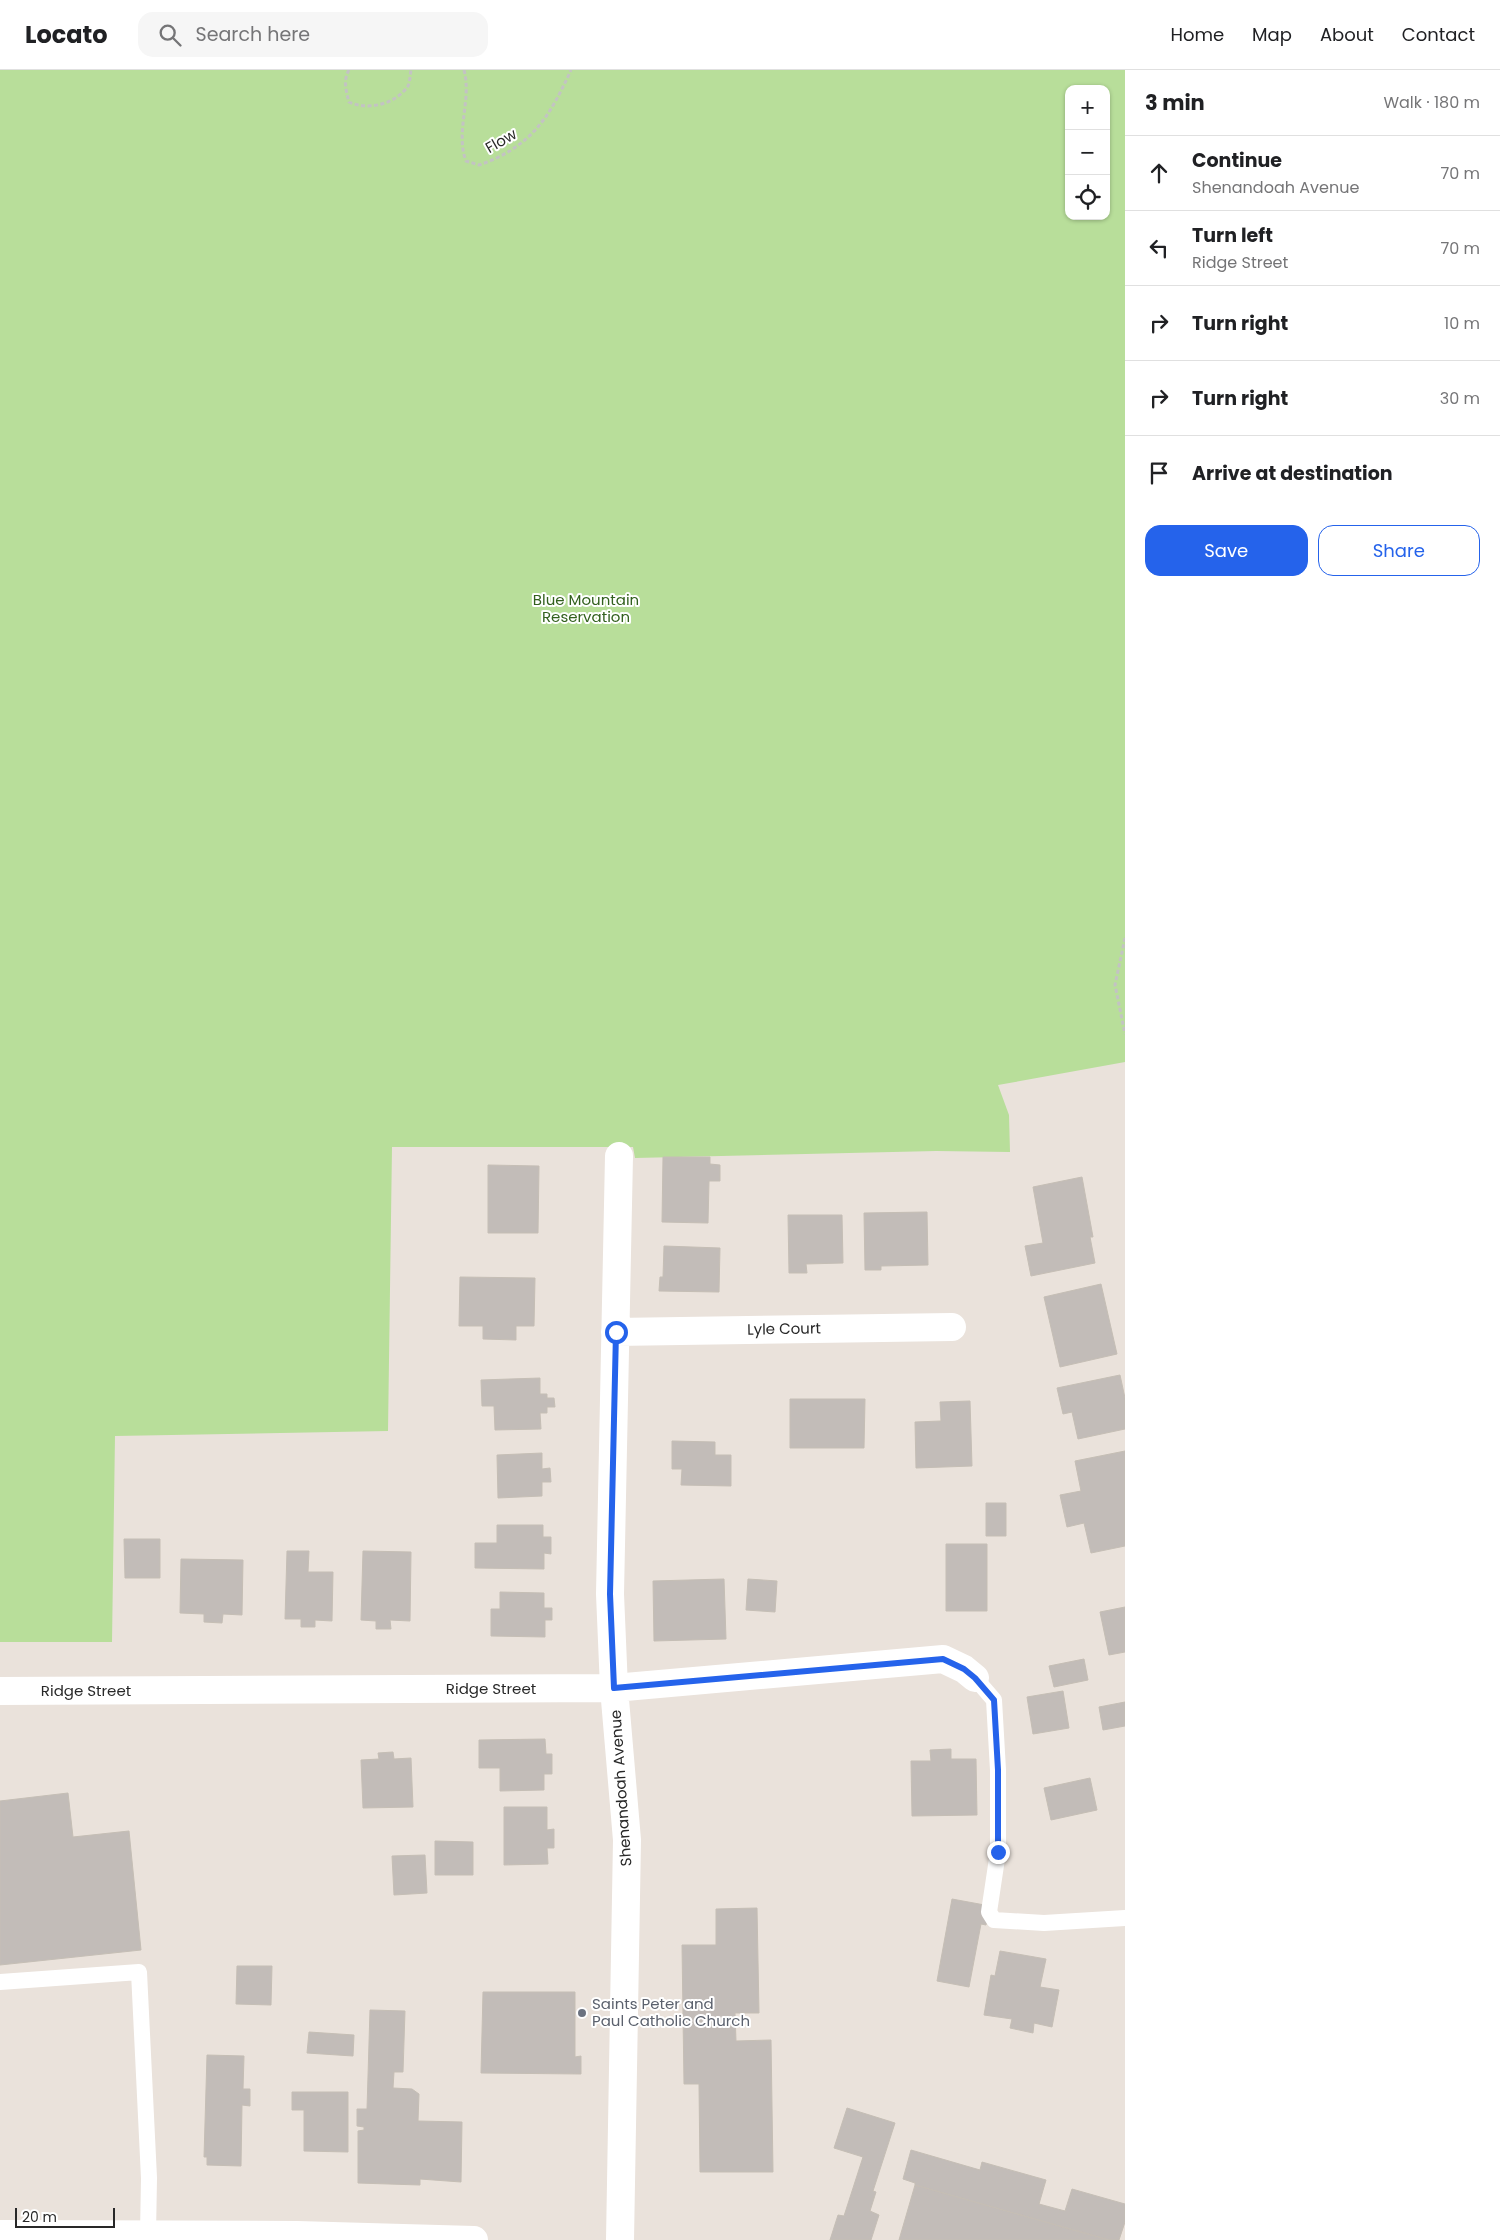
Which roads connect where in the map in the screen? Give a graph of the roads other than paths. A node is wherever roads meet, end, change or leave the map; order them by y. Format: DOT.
graph roads {
  1 [pos="619,1156"];
  2 [pos="952,1327"];
  3 [pos="616,1332"];
  4 [pos="975,1678"];
  5 [pos="614,1688"];
  6 [pos="0,1692"];
  7 [pos="1125,1918"];
  8 [pos="0,1982"];
  9 [pos="0,2234"];
  10 [pos="148,2234"];
  11 [pos="297,2237"];
  12 [pos="474,2240"];
  13 [pos="620,2240"];
  1 -- 3 [label="street, Shenandoah Avenue"];
  2 -- 3 [label="street, Lyle Court"];
  3 -- 5 [label="street, Shenandoah Avenue"];
  4 -- 5 [label="street, Ridge Street"];
  4 -- 7 [label="lane"];
  5 -- 6 [label="street, Ridge Street"];
  5 -- 13 [label="street, Shenandoah Avenue"];
  8 -- 10 [label="lane"];
  9 -- 10 [label="street"];
  10 -- 11 [label="street"];
  11 -- 12 [label="street"];
}
